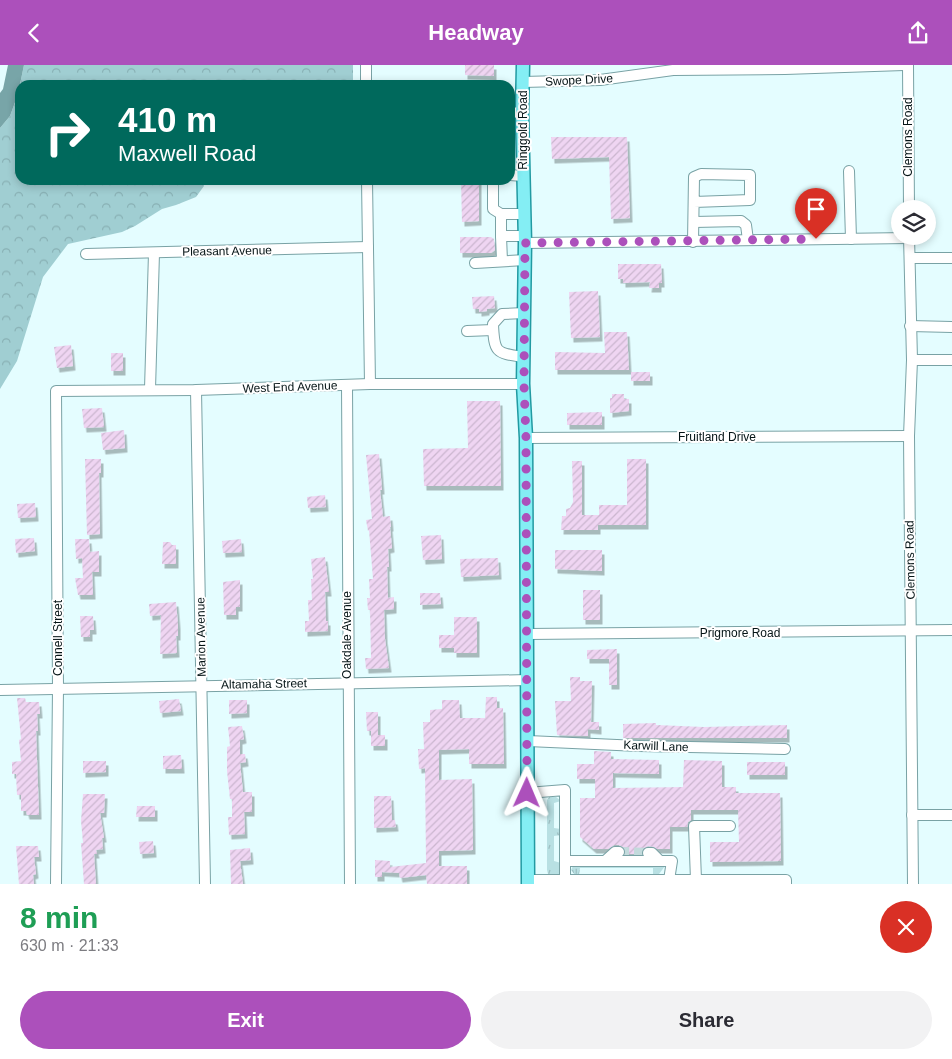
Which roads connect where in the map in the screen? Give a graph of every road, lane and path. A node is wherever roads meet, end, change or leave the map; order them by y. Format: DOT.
graph roads {
  1 [pos="366,65"];
  2 [pos="523,65"];
  3 [pos="904,65"];
  4 [pos="908,65"];
  5 [pos="785,67"];
  6 [pos="672,68"];
  7 [pos="366,80"];
  8 [pos="523,82"];
  9 [pos="516,112"];
  10 [pos="849,171"];
  11 [pos="516,176"];
  12 [pos="367,185"];
  13 [pos="493,185"];
  14 [pos="909,200"];
  15 [pos="694,202"];
  16 [pos="524,213"];
  17 [pos="501,214"];
  18 [pos="694,221"];
  19 [pos="501,236"];
  20 [pos="891,238"];
  21 [pos="525,239"];
  22 [pos="851,239"];
  23 [pos="748,240"];
  24 [pos="693,241"];
  25 [pos="909,245"];
  26 [pos="368,247"];
  27 [pos="154,253"];
  28 [pos="86,254"];
  29 [pos="910,258"];
  30 [pos="952,258"];
  31 [pos="524,260"];
  32 [pos="502,261"];
  33 [pos="475,263"];
  34 [pos="524,313"];
  35 [pos="910,327"];
  36 [pos="952,327"];
  37 [pos="493,330"];
  38 [pos="467,331"];
  39 [pos="524,357"];
  40 [pos="912,360"];
  41 [pos="952,360"];
  42 [pos="370,384"];
  43 [pos="524,384"];
  44 [pos="347,385"];
  45 [pos="150,389"];
  46 [pos="196,390"];
  47 [pos="56,391"];
  48 [pos="909,436"];
  49 [pos="526,438"];
  50 [pos="952,630"];
  51 [pos="911,631"];
  52 [pos="528,634"];
  53 [pos="528,680"];
  54 [pos="347,683"];
  55 [pos="202,685"];
  56 [pos="58,688"];
  57 [pos="0,690"];
  58 [pos="528,741"];
  59 [pos="785,749"];
  60 [pos="527,793"];
  61 [pos="912,815"];
  62 [pos="952,815"];
  63 [pos="730,826"];
  64 [pos="619,852"];
  65 [pos="648,853"];
  66 [pos="565,861"];
  67 [pos="605,861"];
  68 [pos="660,861"];
  69 [pos="669,880"];
  70 [pos="700,881"];
  71 [pos="528,882"];
  72 [pos="565,882"];
  73 [pos="56,884"];
  74 [pos="205,884"];
  75 [pos="350,884"];
  76 [pos="786,884"];
  77 [pos="913,884"];
  1 -- 7 [label="street"];
  2 -- 8 [label="main road, Ringgold Road"];
  3 -- 5 [label="street, Swope Drive"];
  4 -- 14 [label="street, Clemons Road"];
  5 -- 6 [label="street, Swope Drive"];
  6 -- 8 [label="street, Swope Drive"];
  8 -- 9 [label="main road, Ringgold Road"];
  9 -- 11 [label="main road, Ringgold Road"];
  10 -- 22 [label="street"];
  11 -- 16 [label="main road, Ringgold Road"];
  12 -- 26 [label="street"];
  13 -- 17 [label="street"];
  15 -- 15 [label="street"];
  15 -- 18 [label="street"];
  16 -- 17 [label="street"];
  16 -- 21 [label="main road, Ringgold Road"];
  17 -- 19 [label="street"];
  18 -- 23 [label="street"];
  18 -- 24 [label="street"];
  19 -- 21 [label="street"];
  19 -- 32 [label="street"];
  20 -- 22 [label="street"];
  21 -- 24 [label="street"];
  21 -- 31 [label="main road, Ringgold Road"];
  22 -- 23 [label="street"];
  23 -- 24 [label="street"];
  25 -- 29 [label="street, Clemons Road"];
  26 -- 27 [label="street, Pleasant Avenue"];
  26 -- 42 [label="street"];
  27 -- 28 [label="street, Pleasant Avenue"];
  27 -- 45 [label="street"];
  29 -- 30 [label="street"];
  29 -- 35 [label="street, Clemons Road"];
  31 -- 32 [label="street"];
  31 -- 34 [label="main road, Ringgold Road"];
  32 -- 33 [label="street"];
  34 -- 37 [label="street"];
  34 -- 39 [label="main road, Ringgold Road"];
  35 -- 36 [label="street"];
  35 -- 40 [label="street, Clemons Road"];
  37 -- 38 [label="street"];
  37 -- 39 [label="street"];
  39 -- 43 [label="main road, Ringgold Road"];
  40 -- 41 [label="street"];
  40 -- 48 [label="street, Clemons Road"];
  42 -- 43 [label="street, West End Avenue"];
  42 -- 44 [label="street, West End Avenue"];
  43 -- 49 [label="main road, Ringgold Road"];
  44 -- 46 [label="street, West End Avenue"];
  44 -- 54 [label="street, Oakdale Avenue"];
  45 -- 46 [label="street, West End Avenue"];
  45 -- 47 [label="street, West End Avenue"];
  46 -- 55 [label="street, Marion Avenue"];
  47 -- 56 [label="street, Connell Street"];
  48 -- 49 [label="street, Fruitland Drive"];
  48 -- 51 [label="street, Clemons Road"];
  49 -- 52 [label="main road, Ringgold Road"];
  50 -- 51 [label="street, Prigmore Road"];
  51 -- 52 [label="street, Prigmore Road"];
  51 -- 61 [label="street, Clemons Road"];
  52 -- 53 [label="main road, Ringgold Road"];
  53 -- 54 [label="street, Altamaha Street"];
  53 -- 58 [label="main road, Ringgold Road"];
  54 -- 55 [label="street, Altamaha Street"];
  54 -- 75 [label="street, Oakdale Avenue"];
  55 -- 56 [label="street, Altamaha Street"];
  55 -- 74 [label="street, Marion Avenue"];
  56 -- 57 [label="street, Altamaha Street"];
  56 -- 73 [label="street, Connell Street"];
  58 -- 59 [label="street, Karwill Lane"];
  58 -- 60 [label="main road, Ringgold Road"];
  60 -- 66 [label="street"];
  60 -- 71 [label="main road, Ringgold Road"];
  61 -- 62 [label="street"];
  61 -- 77 [label="street, Clemons Road"];
  63 -- 70 [label="street"];
  64 -- 67 [label="street"];
  65 -- 68 [label="street"];
  66 -- 67 [label="street"];
  66 -- 72 [label="street"];
  67 -- 68 [label="street"];
  68 -- 69 [label="street"];
  69 -- 70 [label="street"];
  69 -- 72 [label="street"];
  70 -- 76 [label="street"];
  71 -- 72 [label="street"];
}
